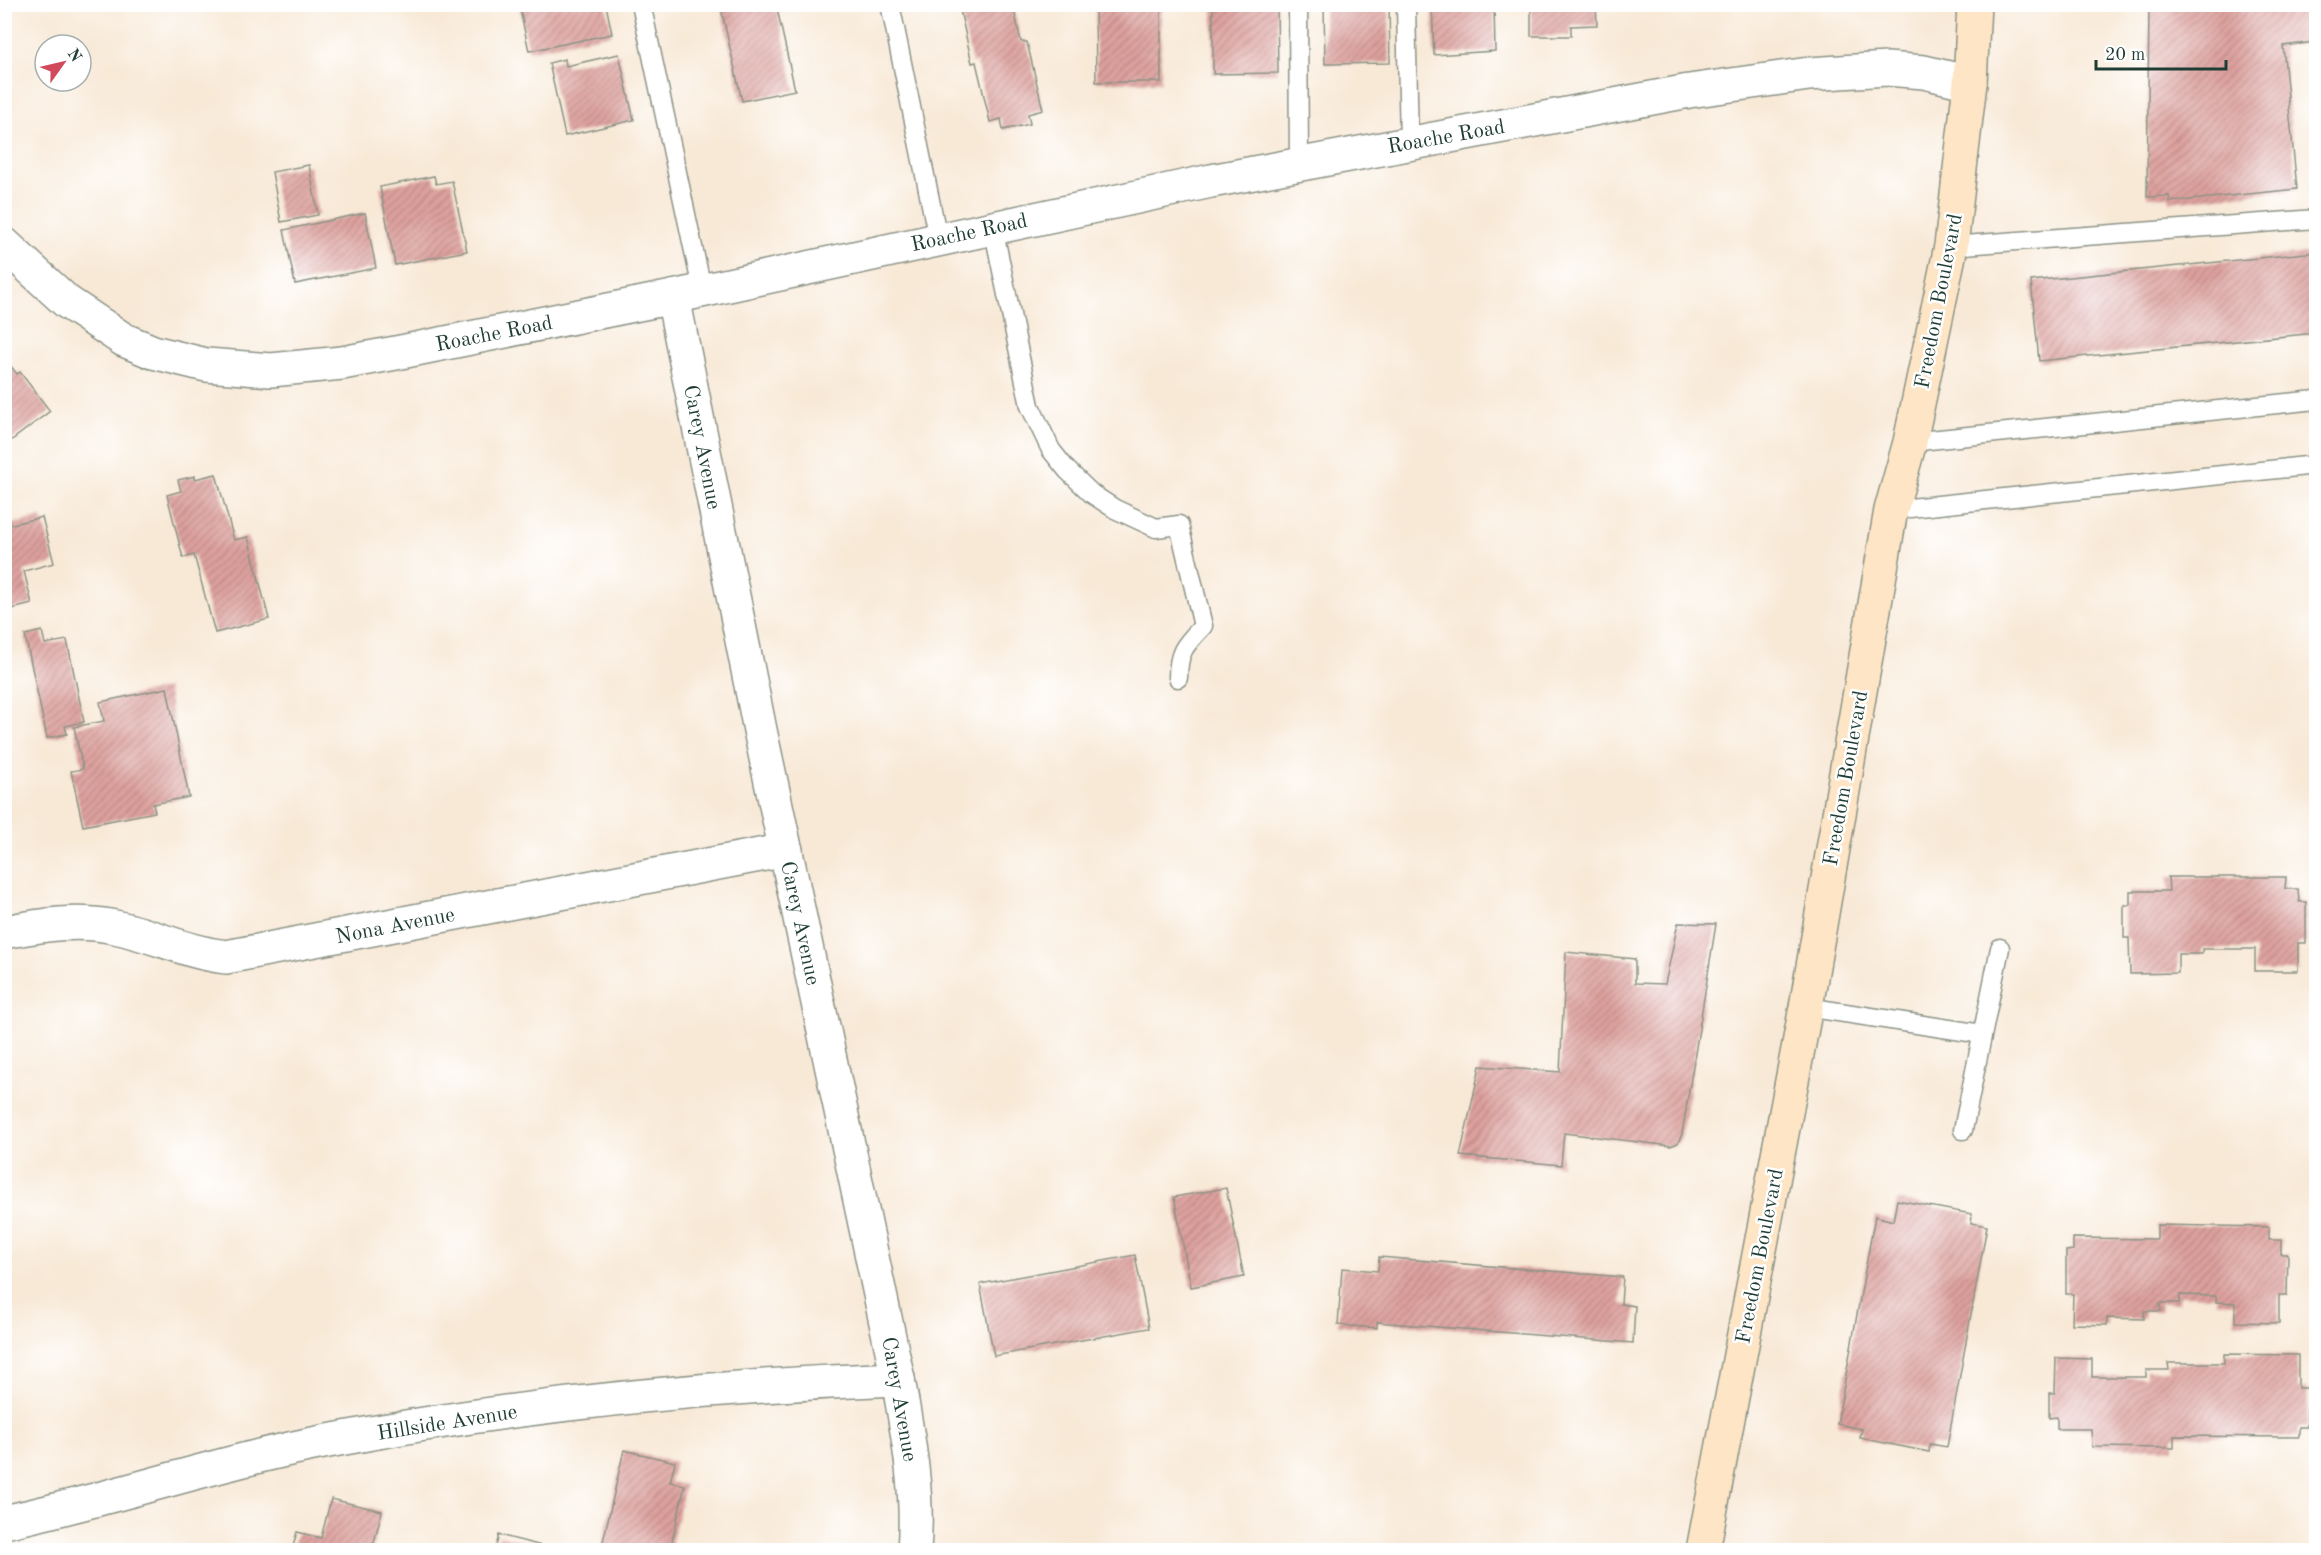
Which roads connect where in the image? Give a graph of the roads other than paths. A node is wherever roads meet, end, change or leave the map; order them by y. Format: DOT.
graph roads {
  1 [pos="641,4"];
  2 [pos="890,4"];
  3 [pos="1298,4"];
  4 [pos="1406,4"];
  5 [pos="1974,4"];
  6 [pos="1970,83"];
  7 [pos="1409,143"];
  8 [pos="1299,163"];
  9 [pos="2316,219"];
  10 [pos="993,227"];
  11 [pos="938,239"];
  12 [pos="4,243"];
  13 [pos="1952,246"];
  14 [pos="688,293"];
  15 [pos="2316,400"];
  16 [pos="1910,442"];
  17 [pos="2316,465"];
  18 [pos="1891,510"];
  19 [pos="1178,678"];
  20 [pos="786,850"];
  21 [pos="4,932"];
  22 [pos="2000,948"];
  23 [pos="1806,1006"];
  24 [pos="1982,1034"];
  25 [pos="1963,1130"];
  26 [pos="898,1379"];
  27 [pos="4,1522"];
  28 [pos="914,1551"];
  29 [pos="1703,1551"];
  1 -- 14 [label="lane"];
  2 -- 11 [label="lane"];
  3 -- 8 [label="lane"];
  4 -- 7 [label="lane"];
  5 -- 6 [label="main road, Freedom Boulevard"];
  6 -- 7 [label="street, Roache Road"];
  6 -- 13 [label="main road, Freedom Boulevard"];
  7 -- 8 [label="street, Roache Road"];
  8 -- 10 [label="street, Roache Road"];
  9 -- 13 [label="lane"];
  10 -- 11 [label="street, Roache Road"];
  10 -- 19 [label="lane"];
  11 -- 14 [label="street, Roache Road"];
  12 -- 14 [label="street, Roache Road"];
  13 -- 16 [label="main road, Freedom Boulevard"];
  14 -- 20 [label="street, Carey Avenue"];
  15 -- 16 [label="lane"];
  16 -- 18 [label="main road, Freedom Boulevard"];
  17 -- 18 [label="lane"];
  18 -- 23 [label="main road, Freedom Boulevard"];
  20 -- 21 [label="street, Nona Avenue"];
  20 -- 26 [label="street, Carey Avenue"];
  22 -- 24 [label="lane"];
  23 -- 24 [label="lane"];
  23 -- 29 [label="main road, Freedom Boulevard"];
  24 -- 25 [label="lane"];
  26 -- 27 [label="street, Hillside Avenue"];
  26 -- 28 [label="street, Carey Avenue"];
}
